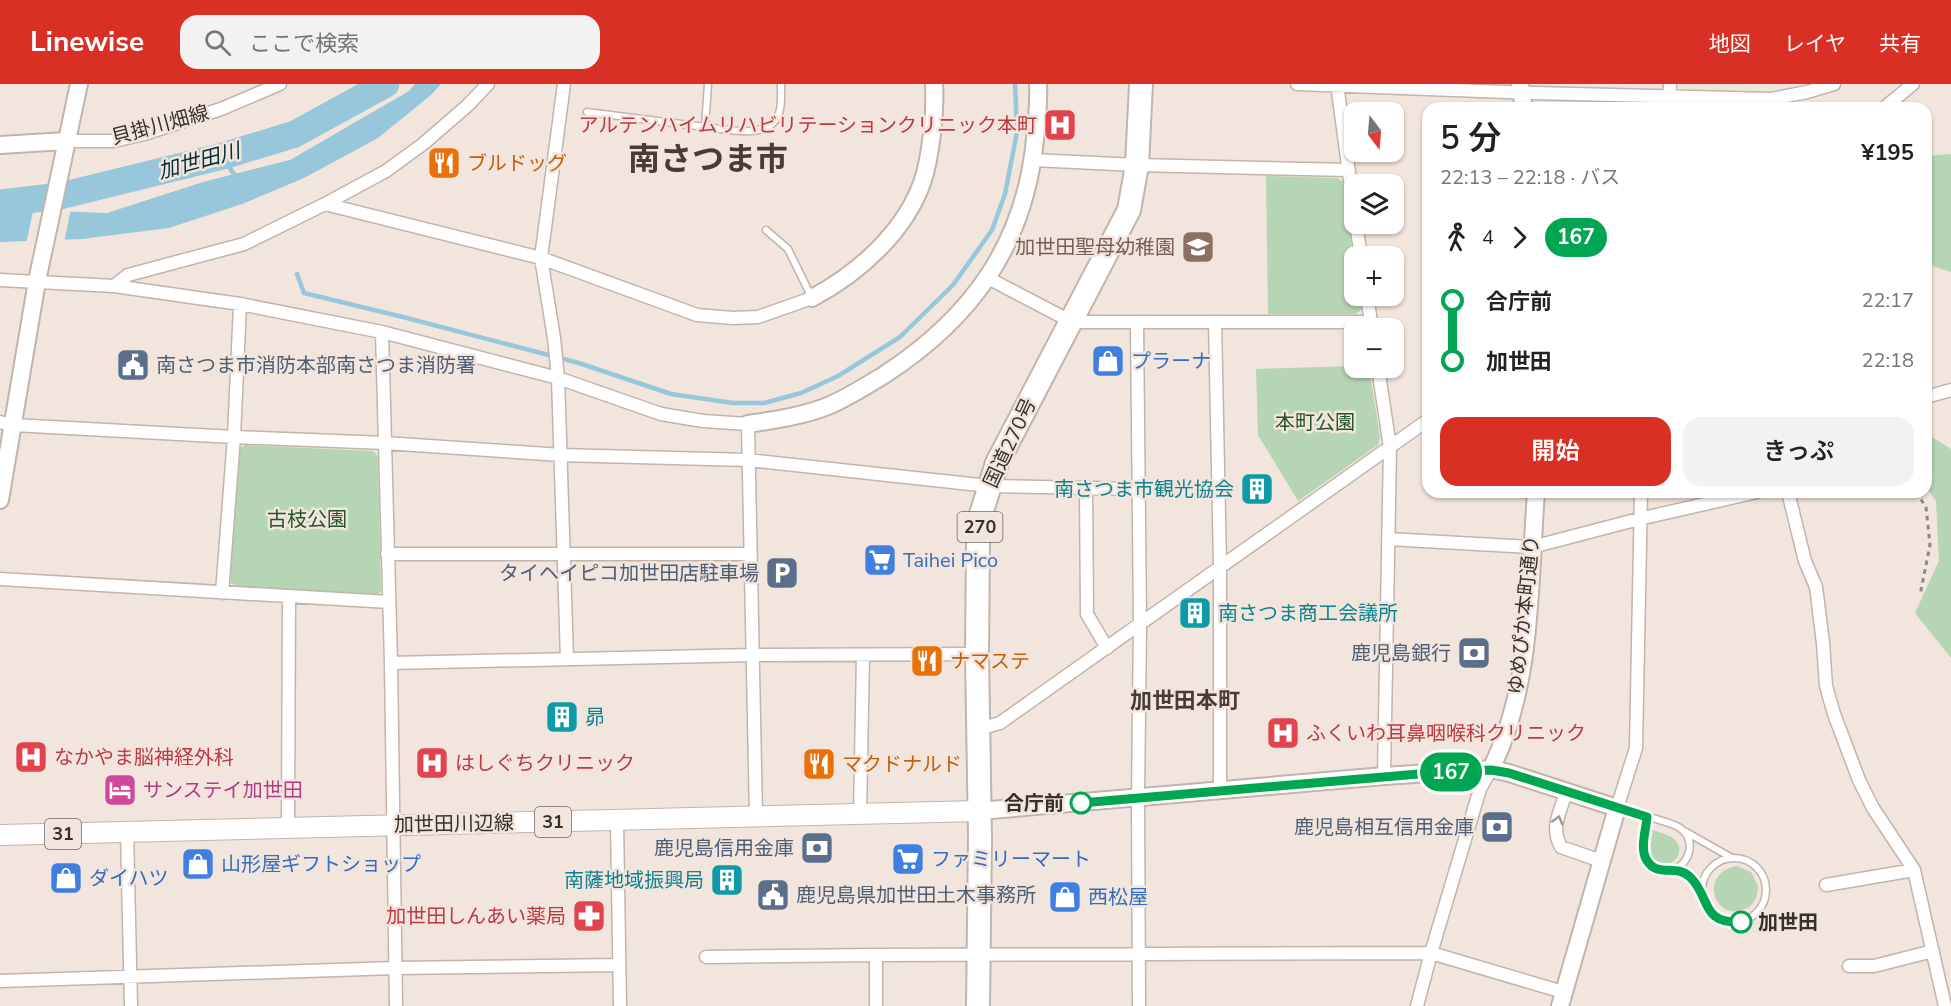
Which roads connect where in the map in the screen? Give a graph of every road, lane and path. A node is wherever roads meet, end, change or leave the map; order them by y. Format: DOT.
graph roads {
  1 [pos="79,84"];
  2 [pos="280,84"];
  3 [pos="488,84"];
  4 [pos="564,84"];
  5 [pos="708,84"];
  6 [pos="781,84"];
  7 [pos="934,84"];
  8 [pos="1038,84"];
  9 [pos="1141,84"];
  10 [pos="1297,84"];
  11 [pos="1670,84"];
  12 [pos="1834,84"];
  13 [pos="1913,84"];
  14 [pos="1337,85"];
  15 [pos="1522,95"];
  16 [pos="1651,102"];
  17 [pos="1669,102"];
  18 [pos="1776,102"];
  19 [pos="1891,102"];
  20 [pos="587,112"];
  21 [pos="705,127"];
  22 [pos="0,145"];
  23 [pos="65,146"];
  24 [pos="1033,160"];
  25 [pos="1137,165"];
  26 [pos="1348,170"];
  27 [pos="1349,174"];
  28 [pos="325,204"];
  29 [pos="766,230"];
  30 [pos="541,258"];
  31 [pos="39,274"];
  32 [pos="988,278"];
  33 [pos="0,280"];
  34 [pos="114,286"];
  35 [pos="813,298"];
  36 [pos="240,304"];
  37 [pos="1072,322"];
  38 [pos="1137,322"];
  39 [pos="1215,322"];
  40 [pos="1344,324"];
  41 [pos="382,332"];
  42 [pos="557,374"];
  43 [pos="1380,378"];
  44 [pos="1951,390"];
  45 [pos="1932,395"];
  46 [pos="6,423"];
  47 [pos="748,424"];
  48 [pos="1422,424"];
  49 [pos="234,437"];
  50 [pos="385,443"];
  51 [pos="1390,447"];
  52 [pos="561,455"];
  53 [pos="748,460"];
  54 [pos="989,486"];
  55 [pos="1086,488"];
  56 [pos="1138,489"];
  57 [pos="1536,498"];
  58 [pos="1641,498"];
  59 [pos="1731,498"];
  60 [pos="1789,498"];
  61 [pos="1920,498"];
  62 [pos="0,500"];
  63 [pos="1639,519"];
  64 [pos="1388,539"];
  65 [pos="1532,547"];
  66 [pos="387,554"];
  67 [pos="564,554"];
  68 [pos="750,554"];
  69 [pos="1220,565"];
  70 [pos="0,579"];
  71 [pos="222,593"];
  72 [pos="1920,595"];
  73 [pos="290,597"];
  74 [pos="389,602"];
  75 [pos="1140,623"];
  76 [pos="1107,648"];
  77 [pos="977,654"];
  78 [pos="863,655"];
  79 [pos="753,656"];
  80 [pos="567,658"];
  81 [pos="391,663"];
  82 [pos="979,729"];
  83 [pos="1491,770"];
  84 [pos="1384,777"];
  85 [pos="1220,791"];
  86 [pos="1566,792"];
  87 [pos="1138,799"];
  88 [pos="1617,808"];
  89 [pos="979,811"];
  90 [pos="860,815"];
  91 [pos="756,817"];
  92 [pos="1647,817"];
  93 [pos="617,820"];
  94 [pos="393,825"];
  95 [pos="288,828"];
  96 [pos="1680,828"];
  97 [pos="127,832"];
  98 [pos="0,836"];
  99 [pos="1732,858"];
  100 [pos="1601,861"];
  101 [pos="1677,868"];
  102 [pos="1914,870"];
  103 [pos="1826,885"];
  104 [pos="1702,894"];
  105 [pos="1933,951"];
  106 [pos="1431,953"];
  107 [pos="978,954"];
  108 [pos="1139,954"];
  109 [pos="876,955"];
  110 [pos="706,957"];
  111 [pos="619,965"];
  112 [pos="1849,966"];
  113 [pos="395,968"];
  114 [pos="131,978"];
  115 [pos="0,981"];
  116 [pos="1562,999"];
  117 [pos="131,1006"];
  118 [pos="396,1006"];
  119 [pos="620,1006"];
  120 [pos="876,1006"];
  121 [pos="978,1006"];
  122 [pos="1139,1006"];
  123 [pos="1417,1006"];
  124 [pos="1945,1006"];
  1 -- 23 [label="street"];
  2 -- 23 [label="street, 貝掛川畑線"];
  3 -- 28 [label="street"];
  4 -- 30 [label="street"];
  5 -- 21 [label="lane"];
  6 -- 21 [label="lane"];
  7 -- 35 [label="street"];
  8 -- 24 [label="street"];
  9 -- 25 [label="highway, 国道270号 / 270"];
  10 -- 14 [label="street"];
  11 -- 17 [label="street"];
  12 -- 18 [label="street"];
  13 -- 19 [label="street"];
  14 -- 15 [label="street"];
  14 -- 26 [label="street"];
  15 -- 16 [label="street"];
  20 -- 21 [label="lane"];
  22 -- 23 [label="street, 貝掛川畑線"];
  23 -- 31 [label="street"];
  24 -- 25 [label="street"];
  24 -- 32 [label="street"];
  25 -- 26 [label="street"];
  25 -- 37 [label="highway, 国道270号 / 270"];
  26 -- 27 [label="street"];
  28 -- 30 [label="street"];
  28 -- 34 [label="street"];
  29 -- 35 [label="lane"];
  30 -- 35 [label="street"];
  30 -- 42 [label="street"];
  31 -- 33 [label="street"];
  31 -- 34 [label="street"];
  31 -- 46 [label="street"];
  32 -- 37 [label="street"];
  32 -- 47 [label="street"];
  34 -- 36 [label="street"];
  36 -- 41 [label="street"];
  36 -- 49 [label="street"];
  37 -- 38 [label="street"];
  37 -- 54 [label="highway, 国道270号 / 270"];
  38 -- 39 [label="street"];
  38 -- 56 [label="street"];
  39 -- 40 [label="street"];
  39 -- 69 [label="street"];
  41 -- 42 [label="street"];
  41 -- 50 [label="street"];
  42 -- 47 [label="street"];
  42 -- 52 [label="street"];
  43 -- 51 [label="street"];
  44 -- 45 [label="street"];
  46 -- 49 [label="street"];
  46 -- 62 [label="street"];
  47 -- 53 [label="street"];
  48 -- 51 [label="street"];
  49 -- 50 [label="street"];
  49 -- 71 [label="street"];
  50 -- 52 [label="street"];
  50 -- 66 [label="street"];
  51 -- 64 [label="street"];
  51 -- 69 [label="street"];
  52 -- 53 [label="street"];
  52 -- 67 [label="street"];
  53 -- 54 [label="street"];
  53 -- 68 [label="street"];
  54 -- 55 [label="street"];
  54 -- 77 [label="highway, 国道270号 / 270"];
  55 -- 56 [label="street"];
  55 -- 76 [label="street"];
  56 -- 75 [label="street"];
  57 -- 65 [label="street, ゆめぴか本町通り"];
  58 -- 63 [label="street"];
  59 -- 63 [label="street"];
  60 -- 102 [label="street"];
  61 -- 72 [label="path"];
  63 -- 65 [label="street"];
  63 -- 88 [label="street"];
  64 -- 65 [label="street"];
  64 -- 84 [label="street"];
  65 -- 83 [label="street, ゆめぴか本町通り"];
  66 -- 67 [label="street"];
  66 -- 74 [label="street"];
  67 -- 68 [label="street"];
  67 -- 80 [label="street"];
  68 -- 79 [label="street"];
  69 -- 75 [label="street"];
  69 -- 85 [label="street"];
  70 -- 71 [label="street"];
  71 -- 73 [label="street"];
  73 -- 74 [label="street"];
  73 -- 95 [label="street"];
  74 -- 81 [label="street"];
  75 -- 76 [label="street"];
  75 -- 87 [label="street"];
  76 -- 82 [label="street"];
  77 -- 78 [label="street"];
  77 -- 82 [label="highway, 国道270号 / 270"];
  78 -- 79 [label="street"];
  78 -- 90 [label="street"];
  79 -- 80 [label="street"];
  79 -- 91 [label="street"];
  80 -- 81 [label="street"];
  81 -- 94 [label="street"];
  82 -- 89 [label="highway, 国道270号 / 270"];
  83 -- 84 [label="street"];
  83 -- 86 [label="street"];
  83 -- 106 [label="street"];
  84 -- 85 [label="street"];
  85 -- 87 [label="street"];
  86 -- 88 [label="street"];
  100 -- 86 [label="street, one-way"];
  87 -- 89 [label="street"];
  87 -- 108 [label="street"];
  88 -- 92 [label="lane"];
  88 -- 100 [label="street"];
  89 -- 90 [label="main road, 加世田川辺線 / 31"];
  89 -- 107 [label="highway, 国道270号 / 270"];
  90 -- 91 [label="main road, 加世田川辺線 / 31"];
  91 -- 93 [label="main road, 加世田川辺線 / 31"];
  92 -- 96 [label="lane"];
  92 -- 101 [label="lane"];
  93 -- 94 [label="main road, 加世田川辺線 / 31"];
  93 -- 111 [label="street"];
  94 -- 95 [label="main road, 加世田川辺線 / 31"];
  94 -- 113 [label="street"];
  95 -- 97 [label="main road, 加世田川辺線 / 31"];
  96 -- 99 [label="lane"];
  96 -- 101 [label="lane"];
  97 -- 98 [label="main road, 加世田川辺線 / 31"];
  97 -- 114 [label="street"];
  99 -- 104 [label="lane"];
  99 -- 104 [label="lane"];
  100 -- 116 [label="street"];
  101 -- 104 [label="lane"];
  102 -- 103 [label="street"];
  102 -- 105 [label="street"];
  105 -- 112 [label="street"];
  105 -- 124 [label="street"];
  106 -- 108 [label="street"];
  106 -- 116 [label="street"];
  106 -- 123 [label="street"];
  107 -- 108 [label="street"];
  107 -- 109 [label="street"];
  107 -- 121 [label="highway, 国道270号 / 270"];
  108 -- 122 [label="street"];
  109 -- 110 [label="street"];
  109 -- 120 [label="street"];
  111 -- 113 [label="street"];
  111 -- 119 [label="street"];
  113 -- 114 [label="street"];
  113 -- 118 [label="street"];
  114 -- 115 [label="street"];
  114 -- 117 [label="street"];
}
